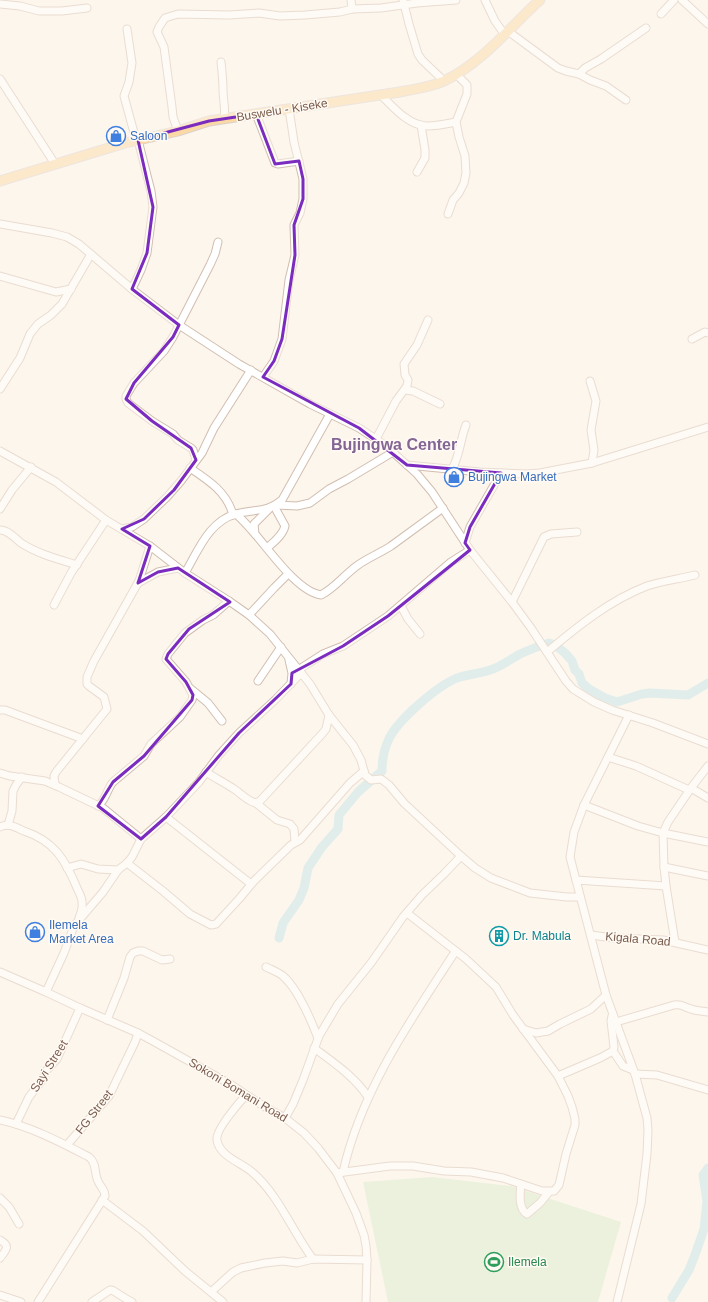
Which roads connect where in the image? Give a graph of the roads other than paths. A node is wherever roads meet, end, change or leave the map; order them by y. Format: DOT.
graph roads {
  1 [pos="351,0"];
  2 [pos="456,0"];
  3 [pos="485,0"];
  4 [pos="540,0"];
  5 [pos="674,0"];
  6 [pos="682,0"];
  7 [pos="403,2"];
  8 [pos="0,4"];
  9 [pos="87,8"];
  10 [pos="352,9"];
  11 [pos="661,14"];
  12 [pos="708,24"];
  13 [pos="646,28"];
  14 [pos="127,29"];
  15 [pos="507,33"];
  16 [pos="221,62"];
  17 [pos="456,74"];
  18 [pos="578,74"];
  19 [pos="0,79"];
  20 [pos="444,81"];
  21 [pos="381,95"];
  22 [pos="626,100"];
  23 [pos="289,109"];
  24 [pos="256,114"];
  25 [pos="224,119"];
  26 [pos="456,122"];
  27 [pos="421,125"];
  28 [pos="178,131"];
  29 [pos="137,140"];
  30 [pos="299,162"];
  31 [pos="55,164"];
  32 [pos="417,172"];
  33 [pos="0,181"];
  34 [pos="448,214"];
  35 [pos="0,224"];
  36 [pos="218,242"];
  37 [pos="91,254"];
  38 [pos="0,276"];
  39 [pos="71,289"];
  40 [pos="132,289"];
  41 [pos="56,292"];
  42 [pos="62,304"];
  43 [pos="428,320"];
  44 [pos="179,325"];
  45 [pos="708,333"];
  46 [pos="692,339"];
  47 [pos="251,370"];
  48 [pos="263,377"];
  49 [pos="590,381"];
  50 [pos="0,390"];
  51 [pos="405,390"];
  52 [pos="440,404"];
  53 [pos="330,414"];
  54 [pos="466,425"];
  55 [pos="708,427"];
  56 [pos="376,439"];
  57 [pos="0,451"];
  58 [pos="392,452"];
  59 [pos="196,460"];
  60 [pos="592,463"];
  61 [pos="407,465"];
  62 [pos="31,467"];
  63 [pos="190,468"];
  64 [pos="452,469"];
  65 [pos="501,473"];
  66 [pos="274,506"];
  67 [pos="442,508"];
  68 [pos="0,509"];
  69 [pos="235,514"];
  70 [pos="106,520"];
  71 [pos="0,530"];
  72 [pos="122,530"];
  73 [pos="577,532"];
  74 [pos="255,534"];
  75 [pos="465,543"];
  76 [pos="150,546"];
  77 [pos="267,548"];
  78 [pos="470,550"];
  79 [pos="77,565"];
  80 [pos="178,568"];
  81 [pos="185,573"];
  82 [pos="288,574"];
  83 [pos="695,575"];
  84 [pos="138,583"];
  85 [pos="229,601"];
  86 [pos="512,602"];
  87 [pos="54,605"];
  88 [pos="401,606"];
  89 [pos="249,616"];
  90 [pos="420,634"];
  91 [pos="281,647"];
  92 [pos="547,652"];
  93 [pos="289,657"];
  94 [pos="299,671"];
  95 [pos="258,681"];
  96 [pos="291,684"];
  97 [pos="191,689"];
  98 [pos="0,710"];
  99 [pos="329,715"];
  100 [pos="630,715"];
  101 [pos="222,722"];
  102 [pos="82,739"];
  103 [pos="708,744"];
  104 [pos="608,757"];
  105 [pos="708,766"];
  106 [pos="364,771"];
  107 [pos="56,772"];
  108 [pos="206,772"];
  109 [pos="0,773"];
  110 [pos="22,777"];
  111 [pos="45,781"];
  112 [pos="55,785"];
  113 [pos="690,789"];
  114 [pos="708,798"];
  115 [pos="256,803"];
  116 [pos="584,805"];
  117 [pos="98,806"];
  118 [pos="166,817"];
  119 [pos="8,824"];
  120 [pos="0,827"];
  121 [pos="663,834"];
  122 [pos="141,839"];
  123 [pos="295,842"];
  124 [pos="708,842"];
  125 [pos="462,856"];
  126 [pos="127,863"];
  127 [pos="664,867"];
  128 [pos="67,868"];
  129 [pos="118,870"];
  130 [pos="708,876"];
  131 [pos="576,880"];
  132 [pos="251,884"];
  133 [pos="666,886"];
  134 [pos="580,897"];
  135 [pos="407,913"];
  136 [pos="79,919"];
  137 [pos="591,935"];
  138 [pos="676,942"];
  139 [pos="708,950"];
  140 [pos="455,952"];
  141 [pos="170,959"];
  142 [pos="266,967"];
  143 [pos="0,972"];
  144 [pos="46,992"];
  145 [pos="606,995"];
  146 [pos="80,1008"];
  147 [pos="612,1012"];
  148 [pos="708,1012"];
  149 [pos="107,1020"];
  150 [pos="616,1022"];
  151 [pos="522,1028"];
  152 [pos="138,1033"];
  153 [pos="318,1038"];
  154 [pos="314,1048"];
  155 [pos="613,1051"];
  156 [pos="634,1072"];
  157 [pos="558,1076"];
  158 [pos="708,1082"];
  159 [pos="363,1089"];
  160 [pos="373,1089"];
  161 [pos="706,1089"];
  162 [pos="246,1095"];
  163 [pos="368,1097"];
  164 [pos="285,1118"];
  165 [pos="0,1120"];
  166 [pos="16,1124"];
  167 [pos="67,1146"];
  168 [pos="340,1173"];
  169 [pos="521,1184"];
  170 [pos="549,1192"];
  171 [pos="0,1198"];
  172 [pos="102,1200"];
  173 [pos="19,1224"];
  174 [pos="0,1240"];
  175 [pos="0,1258"];
  176 [pos="313,1259"];
  177 [pos="367,1260"];
  178 [pos="211,1292"];
  179 [pos="0,1295"];
  180 [pos="21,1302"];
  181 [pos="38,1302"];
  182 [pos="92,1302"];
  183 [pos="132,1302"];
  184 [pos="223,1302"];
  185 [pos="366,1302"];
  186 [pos="617,1302"];
  1 -- 10 [label="street"];
  2 -- 7 [label="street"];
  3 -- 15 [label="street"];
  4 -- 15 [label="main road, Buswelu - Kiseke"];
  5 -- 11 [label="street"];
  6 -- 12 [label="street"];
  7 -- 10 [label="street"];
  7 -- 20 [label="street"];
  8 -- 9 [label="street"];
  10 -- 28 [label="street"];
  13 -- 18 [label="street"];
  14 -- 29 [label="street"];
  15 -- 17 [label="main road, Buswelu - Kiseke"];
  15 -- 18 [label="street"];
  16 -- 25 [label="street"];
  17 -- 20 [label="main road, Buswelu - Kiseke"];
  17 -- 26 [label="street"];
  18 -- 22 [label="street"];
  19 -- 31 [label="street"];
  20 -- 21 [label="main road, Buswelu - Kiseke"];
  21 -- 23 [label="main road, Buswelu - Kiseke"];
  21 -- 27 [label="street"];
  23 -- 24 [label="main road, Buswelu - Kiseke"];
  23 -- 30 [label="street"];
  24 -- 25 [label="main road, Buswelu - Kiseke"];
  24 -- 30 [label="street"];
  25 -- 28 [label="main road, Buswelu - Kiseke"];
  26 -- 27 [label="street"];
  26 -- 34 [label="street"];
  27 -- 32 [label="street"];
  28 -- 29 [label="main road, Buswelu - Kiseke"];
  29 -- 31 [label="main road, Buswelu - Kiseke"];
  29 -- 40 [label="street"];
  30 -- 48 [label="street"];
  31 -- 33 [label="main road, Buswelu - Kiseke"];
  35 -- 37 [label="street"];
  36 -- 44 [label="street"];
  37 -- 39 [label="street"];
  37 -- 40 [label="street"];
  38 -- 41 [label="street"];
  39 -- 41 [label="street"];
  39 -- 42 [label="street"];
  40 -- 44 [label="street"];
  41 -- 42 [label="street"];
  42 -- 50 [label="street"];
  43 -- 51 [label="street"];
  44 -- 47 [label="street"];
  44 -- 59 [label="street"];
  45 -- 46 [label="street"];
  47 -- 48 [label="street"];
  47 -- 59 [label="street"];
  48 -- 53 [label="street"];
  49 -- 60 [label="street"];
  51 -- 52 [label="street"];
  51 -- 56 [label="street"];
  53 -- 56 [label="street"];
  53 -- 66 [label="street"];
  54 -- 64 [label="street"];
  55 -- 60 [label="street"];
  56 -- 58 [label="street"];
  57 -- 62 [label="street"];
  58 -- 61 [label="street"];
  58 -- 66 [label="street"];
  59 -- 63 [label="street"];
  60 -- 65 [label="street"];
  61 -- 64 [label="street"];
  61 -- 67 [label="street"];
  62 -- 68 [label="street"];
  62 -- 70 [label="street"];
  63 -- 69 [label="street"];
  63 -- 72 [label="street"];
  64 -- 65 [label="street"];
  65 -- 75 [label="street"];
  66 -- 69 [label="street"];
  66 -- 74 [label="street"];
  66 -- 77 [label="street"];
  67 -- 75 [label="street"];
  67 -- 82 [label="street"];
  69 -- 74 [label="street"];
  69 -- 81 [label="street"];
  70 -- 72 [label="street"];
  70 -- 79 [label="street"];
  71 -- 79 [label="street"];
  72 -- 76 [label="street"];
  73 -- 86 [label="street"];
  74 -- 77 [label="street"];
  75 -- 78 [label="street"];
  76 -- 80 [label="street"];
  76 -- 84 [label="street"];
  77 -- 82 [label="street"];
  78 -- 86 [label="street"];
  78 -- 88 [label="street"];
  79 -- 87 [label="street"];
  80 -- 81 [label="street"];
  80 -- 84 [label="street"];
  81 -- 85 [label="street"];
  82 -- 89 [label="street"];
  83 -- 92 [label="street"];
  84 -- 102 [label="street"];
  85 -- 89 [label="street"];
  85 -- 97 [label="street"];
  86 -- 92 [label="street"];
  88 -- 90 [label="street"];
  88 -- 94 [label="street"];
  89 -- 91 [label="street"];
  91 -- 93 [label="street"];
  91 -- 95 [label="street"];
  92 -- 100 [label="street"];
  93 -- 94 [label="street"];
  93 -- 96 [label="street"];
  94 -- 96 [label="street"];
  94 -- 99 [label="street"];
  96 -- 108 [label="street"];
  97 -- 101 [label="street"];
  97 -- 117 [label="street"];
  98 -- 102 [label="street"];
  99 -- 106 [label="street"];
  99 -- 115 [label="street"];
  100 -- 103 [label="street"];
  100 -- 104 [label="street"];
  102 -- 107 [label="street"];
  104 -- 113 [label="street"];
  104 -- 116 [label="street"];
  105 -- 113 [label="street"];
  106 -- 123 [label="street"];
  106 -- 125 [label="street"];
  107 -- 111 [label="street"];
  107 -- 112 [label="street"];
  108 -- 115 [label="street"];
  108 -- 118 [label="street"];
  109 -- 110 [label="street"];
  110 -- 111 [label="street"];
  110 -- 119 [label="street"];
  111 -- 112 [label="street"];
  112 -- 117 [label="street"];
  113 -- 114 [label="street"];
  113 -- 121 [label="street"];
  115 -- 123 [label="street"];
  116 -- 121 [label="street"];
  116 -- 131 [label="street"];
  117 -- 122 [label="street"];
  118 -- 122 [label="street"];
  118 -- 132 [label="street"];
  119 -- 120 [label="street"];
  119 -- 128 [label="street"];
  121 -- 124 [label="street"];
  121 -- 127 [label="street"];
  122 -- 126 [label="street"];
  123 -- 132 [label="street"];
  125 -- 134 [label="street"];
  125 -- 135 [label="street"];
  126 -- 129 [label="street"];
  126 -- 132 [label="street"];
  127 -- 130 [label="street"];
  127 -- 133 [label="street"];
  128 -- 129 [label="street"];
  128 -- 136 [label="street"];
  129 -- 136 [label="street"];
  131 -- 133 [label="street"];
  131 -- 134 [label="street"];
  133 -- 138 [label="street"];
  134 -- 137 [label="street"];
  135 -- 140 [label="street"];
  135 -- 153 [label="street"];
  136 -- 144 [label="street"];
  137 -- 138 [label="street, Kigala Road"];
  137 -- 145 [label="street"];
  138 -- 139 [label="street, Kigala Road"];
  140 -- 151 [label="street"];
  140 -- 160 [label="street"];
  141 -- 149 [label="street"];
  142 -- 153 [label="street"];
  143 -- 144 [label="street, Sokoni Bomani Road"];
  144 -- 146 [label="street, Sokoni Bomani Road"];
  145 -- 147 [label="street"];
  145 -- 151 [label="street"];
  146 -- 149 [label="street, Sokoni Bomani Road"];
  146 -- 166 [label="street, Sayi Street"];
  147 -- 150 [label="street"];
  147 -- 155 [label="street"];
  148 -- 150 [label="street"];
  149 -- 152 [label="street, Sokoni Bomani Road"];
  150 -- 156 [label="street"];
  151 -- 157 [label="street"];
  152 -- 162 [label="street, Sokoni Bomani Road"];
  152 -- 167 [label="street, FG Street"];
  153 -- 154 [label="street"];
  154 -- 159 [label="street"];
  154 -- 164 [label="street"];
  155 -- 156 [label="street"];
  155 -- 157 [label="street"];
  156 -- 161 [label="street"];
  156 -- 186 [label="street"];
  157 -- 170 [label="street"];
  158 -- 161 [label="street"];
  159 -- 160 [label="street"];
  159 -- 163 [label="street"];
  160 -- 163 [label="street"];
  162 -- 164 [label="street, Sokoni Bomani Road"];
  162 -- 176 [label="street"];
  163 -- 168 [label="street"];
  164 -- 168 [label="street, Sokoni Bomani Road"];
  165 -- 166 [label="street"];
  166 -- 167 [label="street"];
  167 -- 172 [label="street"];
  168 -- 169 [label="street"];
  168 -- 177 [label="street, Sokoni Bomani Road"];
  169 -- 170 [label="street"];
  169 -- 170 [label="street"];
  171 -- 173 [label="street"];
  172 -- 178 [label="street"];
  172 -- 181 [label="street"];
  174 -- 175 [label="street"];
  176 -- 177 [label="street"];
  176 -- 178 [label="street"];
  177 -- 185 [label="street, Sokoni Bomani Road"];
  178 -- 184 [label="street"];
  179 -- 180 [label="street"];
  182 -- 183 [label="street"];
}
